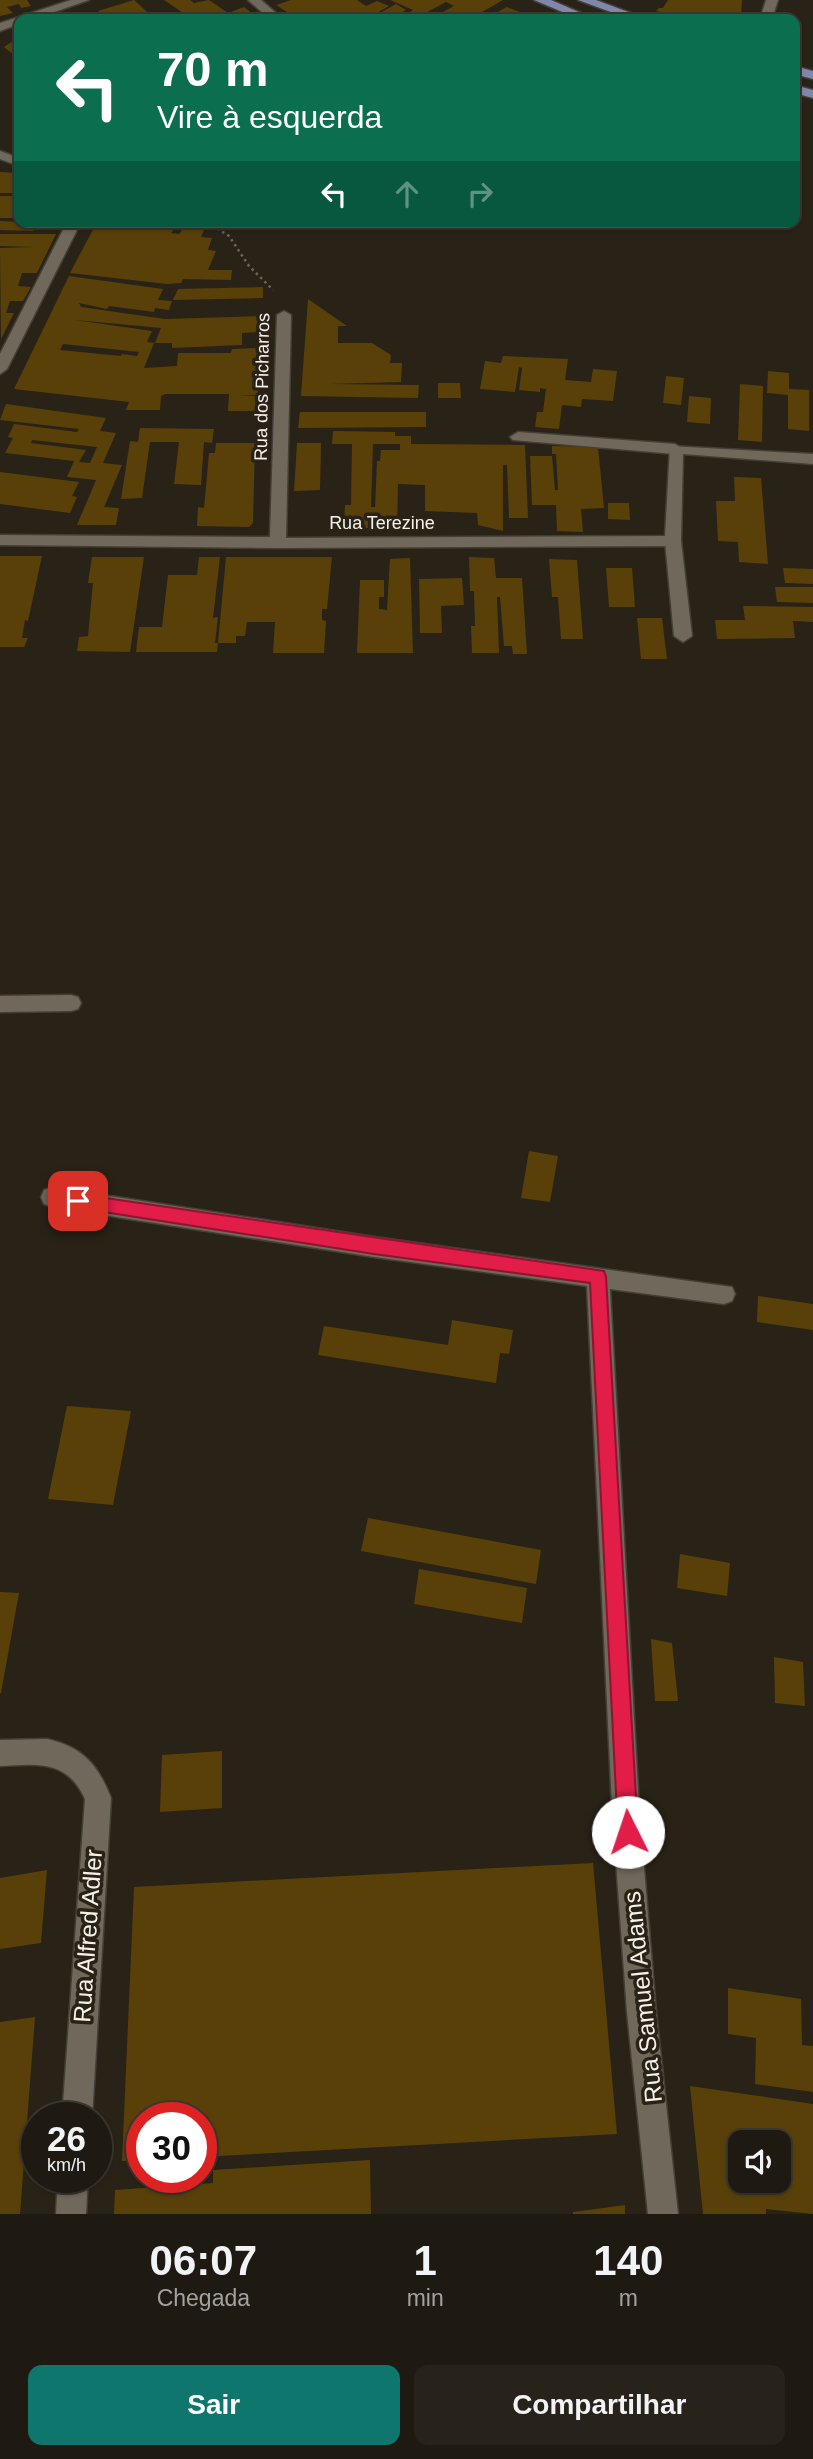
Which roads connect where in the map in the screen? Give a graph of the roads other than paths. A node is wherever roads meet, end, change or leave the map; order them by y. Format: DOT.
graph roads {
  1 [pos="83,0"];
  2 [pos="254,0"];
  3 [pos="584,0"];
  4 [pos="546,1"];
  5 [pos="40,14"];
  6 [pos="272,14"];
  7 [pos="577,14"];
  8 [pos="626,14"];
  9 [pos="71,228"];
  10 [pos="284,315"];
  11 [pos="0,369"];
  12 [pos="517,437"];
  13 [pos="675,449"];
  14 [pos="813,459"];
  15 [pos="0,540"];
  16 [pos="673,541"];
  17 [pos="278,543"];
  18 [pos="683,636"];
  19 [pos="0,1003"];
  20 [pos="71,1003"];
  21 [pos="52,1197"];
  22 [pos="598,1277"];
  23 [pos="724,1294"];
  24 [pos="0,1752"];
  25 [pos="78,2102"];
  26 [pos="72,2193"];
  27 [pos="71,2214"];
  28 [pos="663,2214"];
  1 -- 5 [label="street"];
  2 -- 6 [label="street"];
  3 -- 8 [label="main road"];
  4 -- 7 [label="main road"];
  9 -- 11 [label="street"];
  10 -- 17 [label="street, Rua dos Picharros"];
  12 -- 13 [label="street"];
  13 -- 14 [label="street"];
  13 -- 16 [label="street"];
  15 -- 17 [label="street, Rua Terezine"];
  16 -- 17 [label="street, Rua Terezine"];
  16 -- 18 [label="street"];
  19 -- 20 [label="street"];
  21 -- 22 [label="street"];
  22 -- 23 [label="street"];
  22 -- 28 [label="street, Rua Samuel Adams"];
  24 -- 25 [label="street, Rua Alfred Adler"];
  26 -- 27 [label="street"];
}
